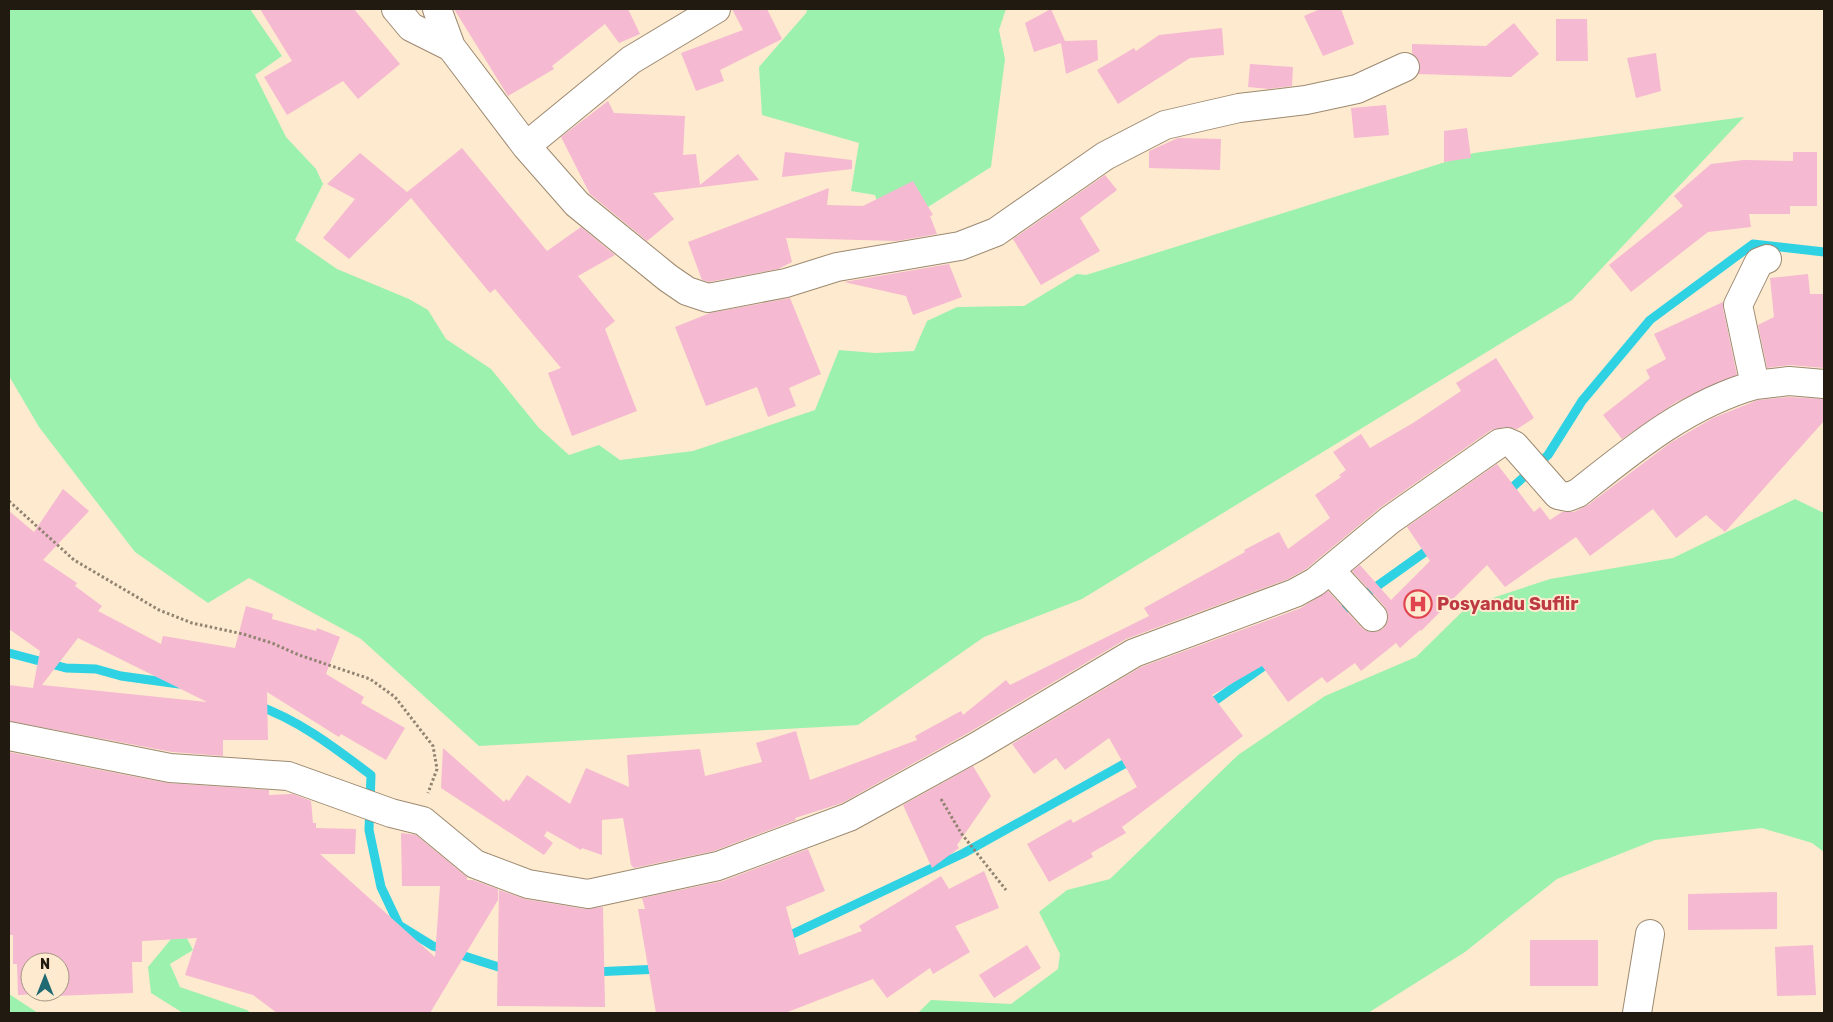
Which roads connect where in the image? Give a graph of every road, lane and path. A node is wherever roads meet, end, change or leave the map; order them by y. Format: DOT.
graph roads {
  1 [pos="396,9"];
  2 [pos="437,9"];
  3 [pos="716,9"];
  4 [pos="451,46"];
  5 [pos="1405,67"];
  6 [pos="526,146"];
  7 [pos="1761,267"];
  8 [pos="1824,384"];
  9 [pos="1755,385"];
  10 [pos="9,501"];
  11 [pos="1338,578"];
  12 [pos="1371,614"];
  13 [pos="9,736"];
  14 [pos="927,775"];
  15 [pos="422,821"];
  16 [pos="1006,890"];
  17 [pos="1650,934"];
  18 [pos="1637,1013"];
  1 -- 4 [label="street"];
  2 -- 4 [label="street"];
  3 -- 6 [label="street"];
  4 -- 6 [label="street"];
  5 -- 6 [label="street"];
  7 -- 9 [label="street"];
  8 -- 9 [label="street"];
  9 -- 11 [label="street"];
  10 -- 15 [label="path"];
  11 -- 12 [label="street"];
  11 -- 14 [label="street"];
  13 -- 15 [label="street"];
  14 -- 15 [label="street"];
  14 -- 16 [label="path"];
  17 -- 18 [label="street"];
}
